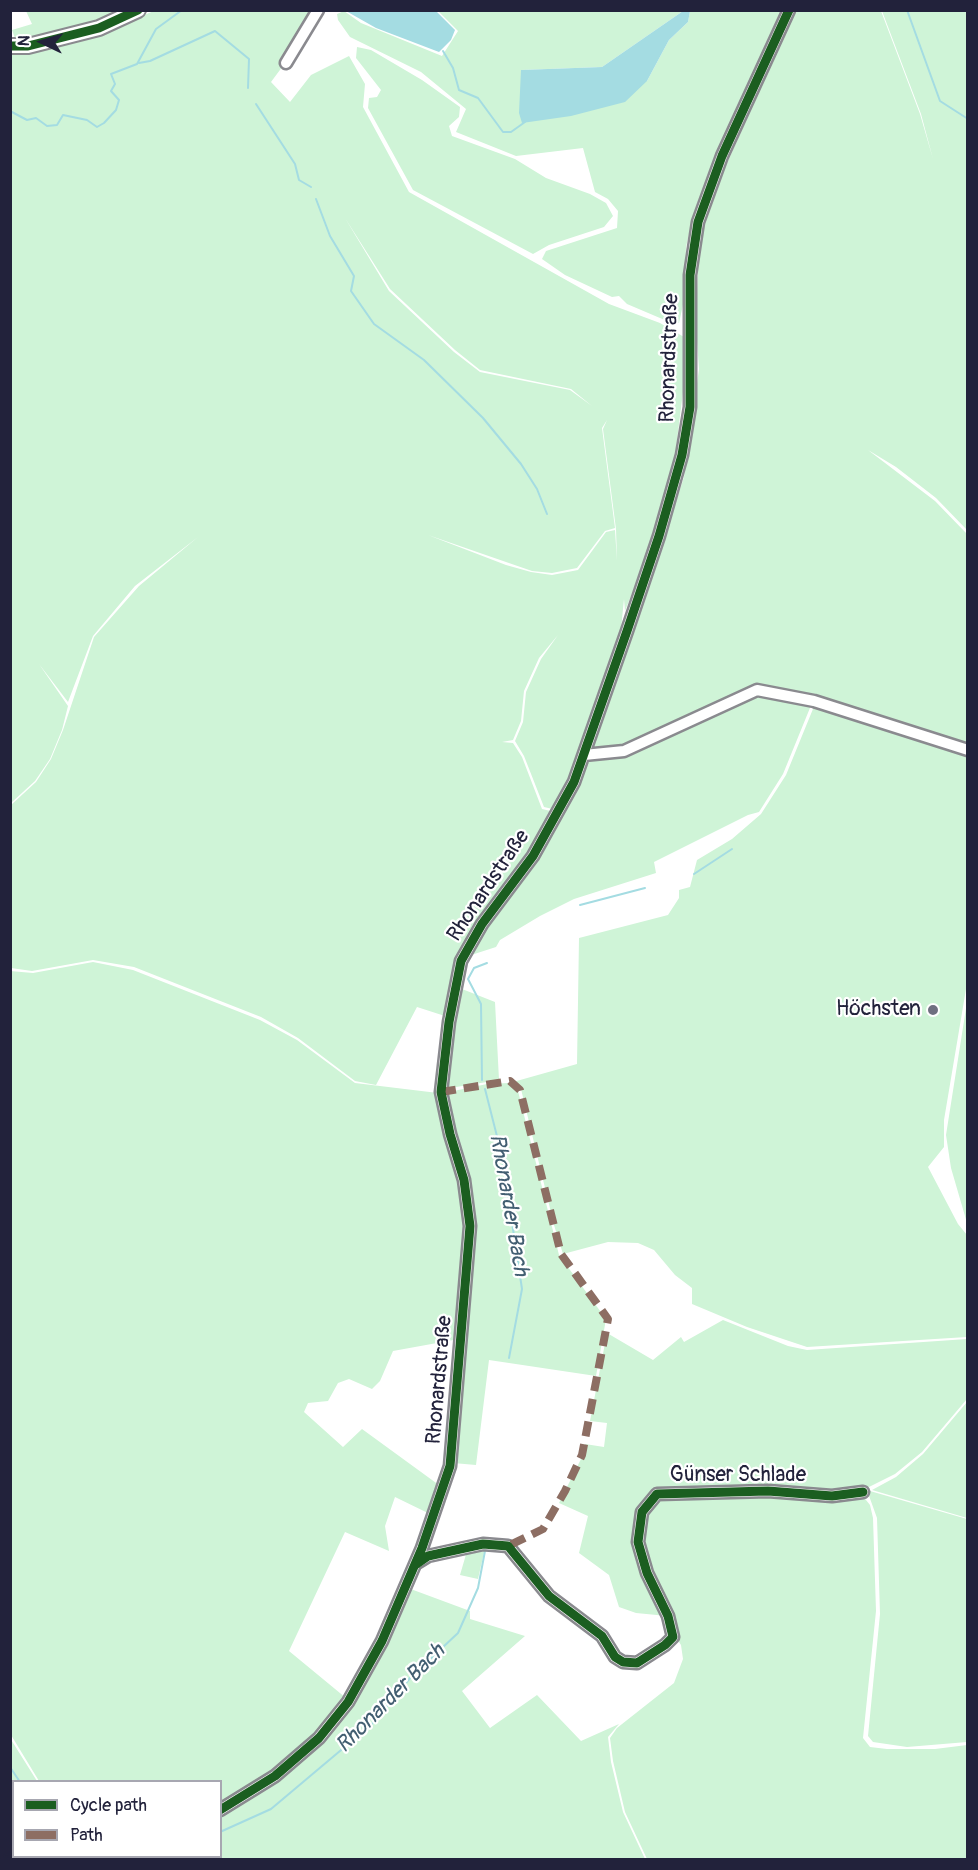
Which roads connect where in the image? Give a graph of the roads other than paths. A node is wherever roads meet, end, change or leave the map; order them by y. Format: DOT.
graph roads {
  1 [pos="138,10"];
  2 [pos="318,10"];
  3 [pos="789,10"];
  4 [pos="10,46"];
  5 [pos="286,63"];
  6 [pos="968,750"];
  7 [pos="584,754"];
  8 [pos="863,1492"];
  9 [pos="415,1565"];
  10 [pos="222,1809"];
  1 -- 4 [label="main road"];
  2 -- 5 [label="street"];
  3 -- 7 [label="street, Rhonardstraße"];
  6 -- 7 [label="street"];
  7 -- 9 [label="street, Rhonardstraße"];
  8 -- 9 [label="street, Günser Schlade"];
  9 -- 10 [label="street, Rhonardstraße"];
}
